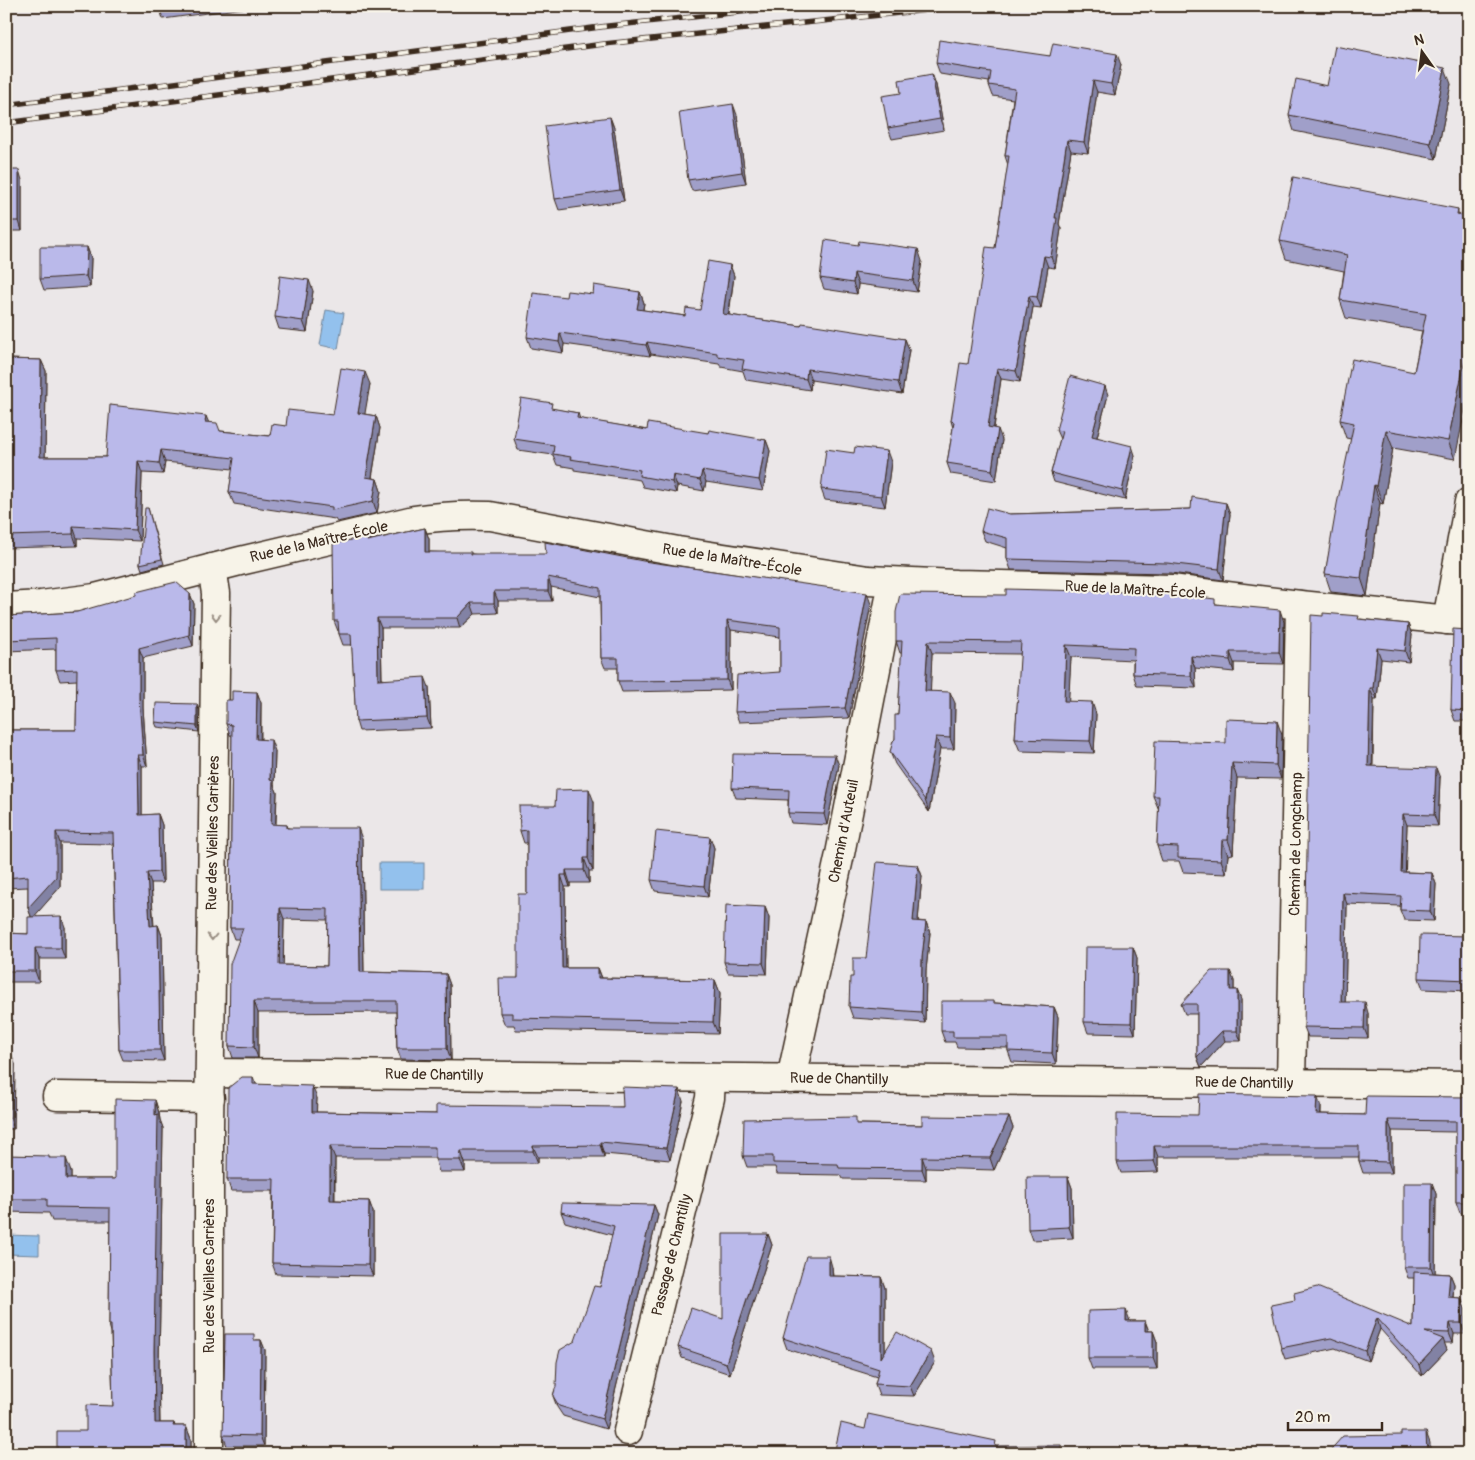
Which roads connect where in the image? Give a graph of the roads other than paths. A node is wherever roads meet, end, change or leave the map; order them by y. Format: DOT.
graph roads {
  1 [pos="1469,502"];
  2 [pos="212,568"];
  3 [pos="893,582"];
  4 [pos="1300,605"];
  5 [pos="6,607"];
  6 [pos="1458,621"];
  7 [pos="711,1078"];
  8 [pos="791,1079"];
  9 [pos="1291,1084"];
  10 [pos="210,1085"];
  11 [pos="1469,1085"];
  12 [pos="58,1096"];
  13 [pos="628,1432"];
  14 [pos="209,1454"];
  1 -- 6 [label="street"];
  2 -- 3 [label="street, Rue de la Maître-École"];
  2 -- 5 [label="street, Rue de la Maître-École"];
  2 -- 10 [label="street, Rue des Vieilles Carrières, one-way"];
  3 -- 4 [label="street, Rue de la Maître-École"];
  3 -- 8 [label="street, Chemin d'Auteuil"];
  4 -- 6 [label="street, Rue de la Maître-École"];
  4 -- 9 [label="street, Chemin de Longchamp"];
  7 -- 8 [label="street, Rue de Chantilly"];
  7 -- 10 [label="street, Rue de Chantilly"];
  7 -- 13 [label="street, Passage de Chantilly"];
  8 -- 9 [label="street, Rue de Chantilly"];
  9 -- 11 [label="street, Rue de Chantilly"];
  10 -- 12 [label="street"];
  10 -- 14 [label="street, Rue des Vieilles Carrières"];
}
